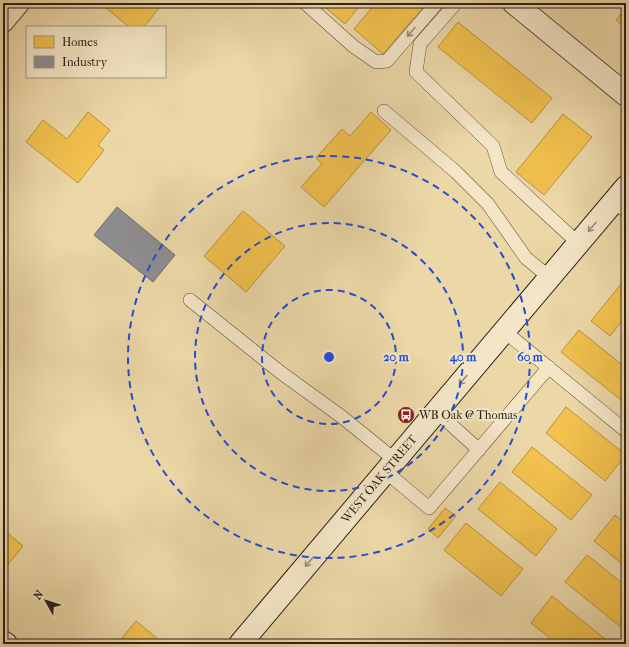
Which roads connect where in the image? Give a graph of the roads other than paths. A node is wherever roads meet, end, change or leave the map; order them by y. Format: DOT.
graph roads {
  1 [pos="18,3"];
  2 [pos="305,3"];
  3 [pos="437,3"];
  4 [pos="456,3"];
  5 [pos="514,3"];
  6 [pos="3,21"];
  7 [pos="626,95"];
  8 [pos="384,111"];
  9 [pos="622,200"];
  10 [pos="578,243"];
  11 [pos="549,278"];
  12 [pos="190,300"];
  13 [pos="504,331"];
  14 [pos="549,367"];
  15 [pos="436,411"];
  16 [pos="626,431"];
  17 [pos="479,450"];
  18 [pos="390,466"];
  19 [pos="3,642"];
  20 [pos="6,644"];
  21 [pos="240,644"];
  1 -- 6 [label="main road"];
  3 -- 2 [label="lane, one-way"];
  4 -- 10 [label="lane"];
  5 -- 7 [label="main road"];
  8 -- 11 [label="lane"];
  9 -- 10 [label="main road, WEST OAK STREET, one-way"];
  10 -- 11 [label="main road, WEST OAK STREET"];
  11 -- 13 [label="main road, WEST OAK STREET"];
  12 -- 18 [label="lane"];
  13 -- 14 [label="lane"];
  13 -- 15 [label="main road, WEST OAK STREET, one-way"];
  14 -- 16 [label="lane"];
  14 -- 17 [label="lane"];
  15 -- 17 [label="lane"];
  15 -- 18 [label="main road, WEST OAK STREET"];
  17 -- 18 [label="lane"];
  18 -- 21 [label="main road, WEST OAK STREET, one-way"];
  19 -- 20 [label="main road"];
}
